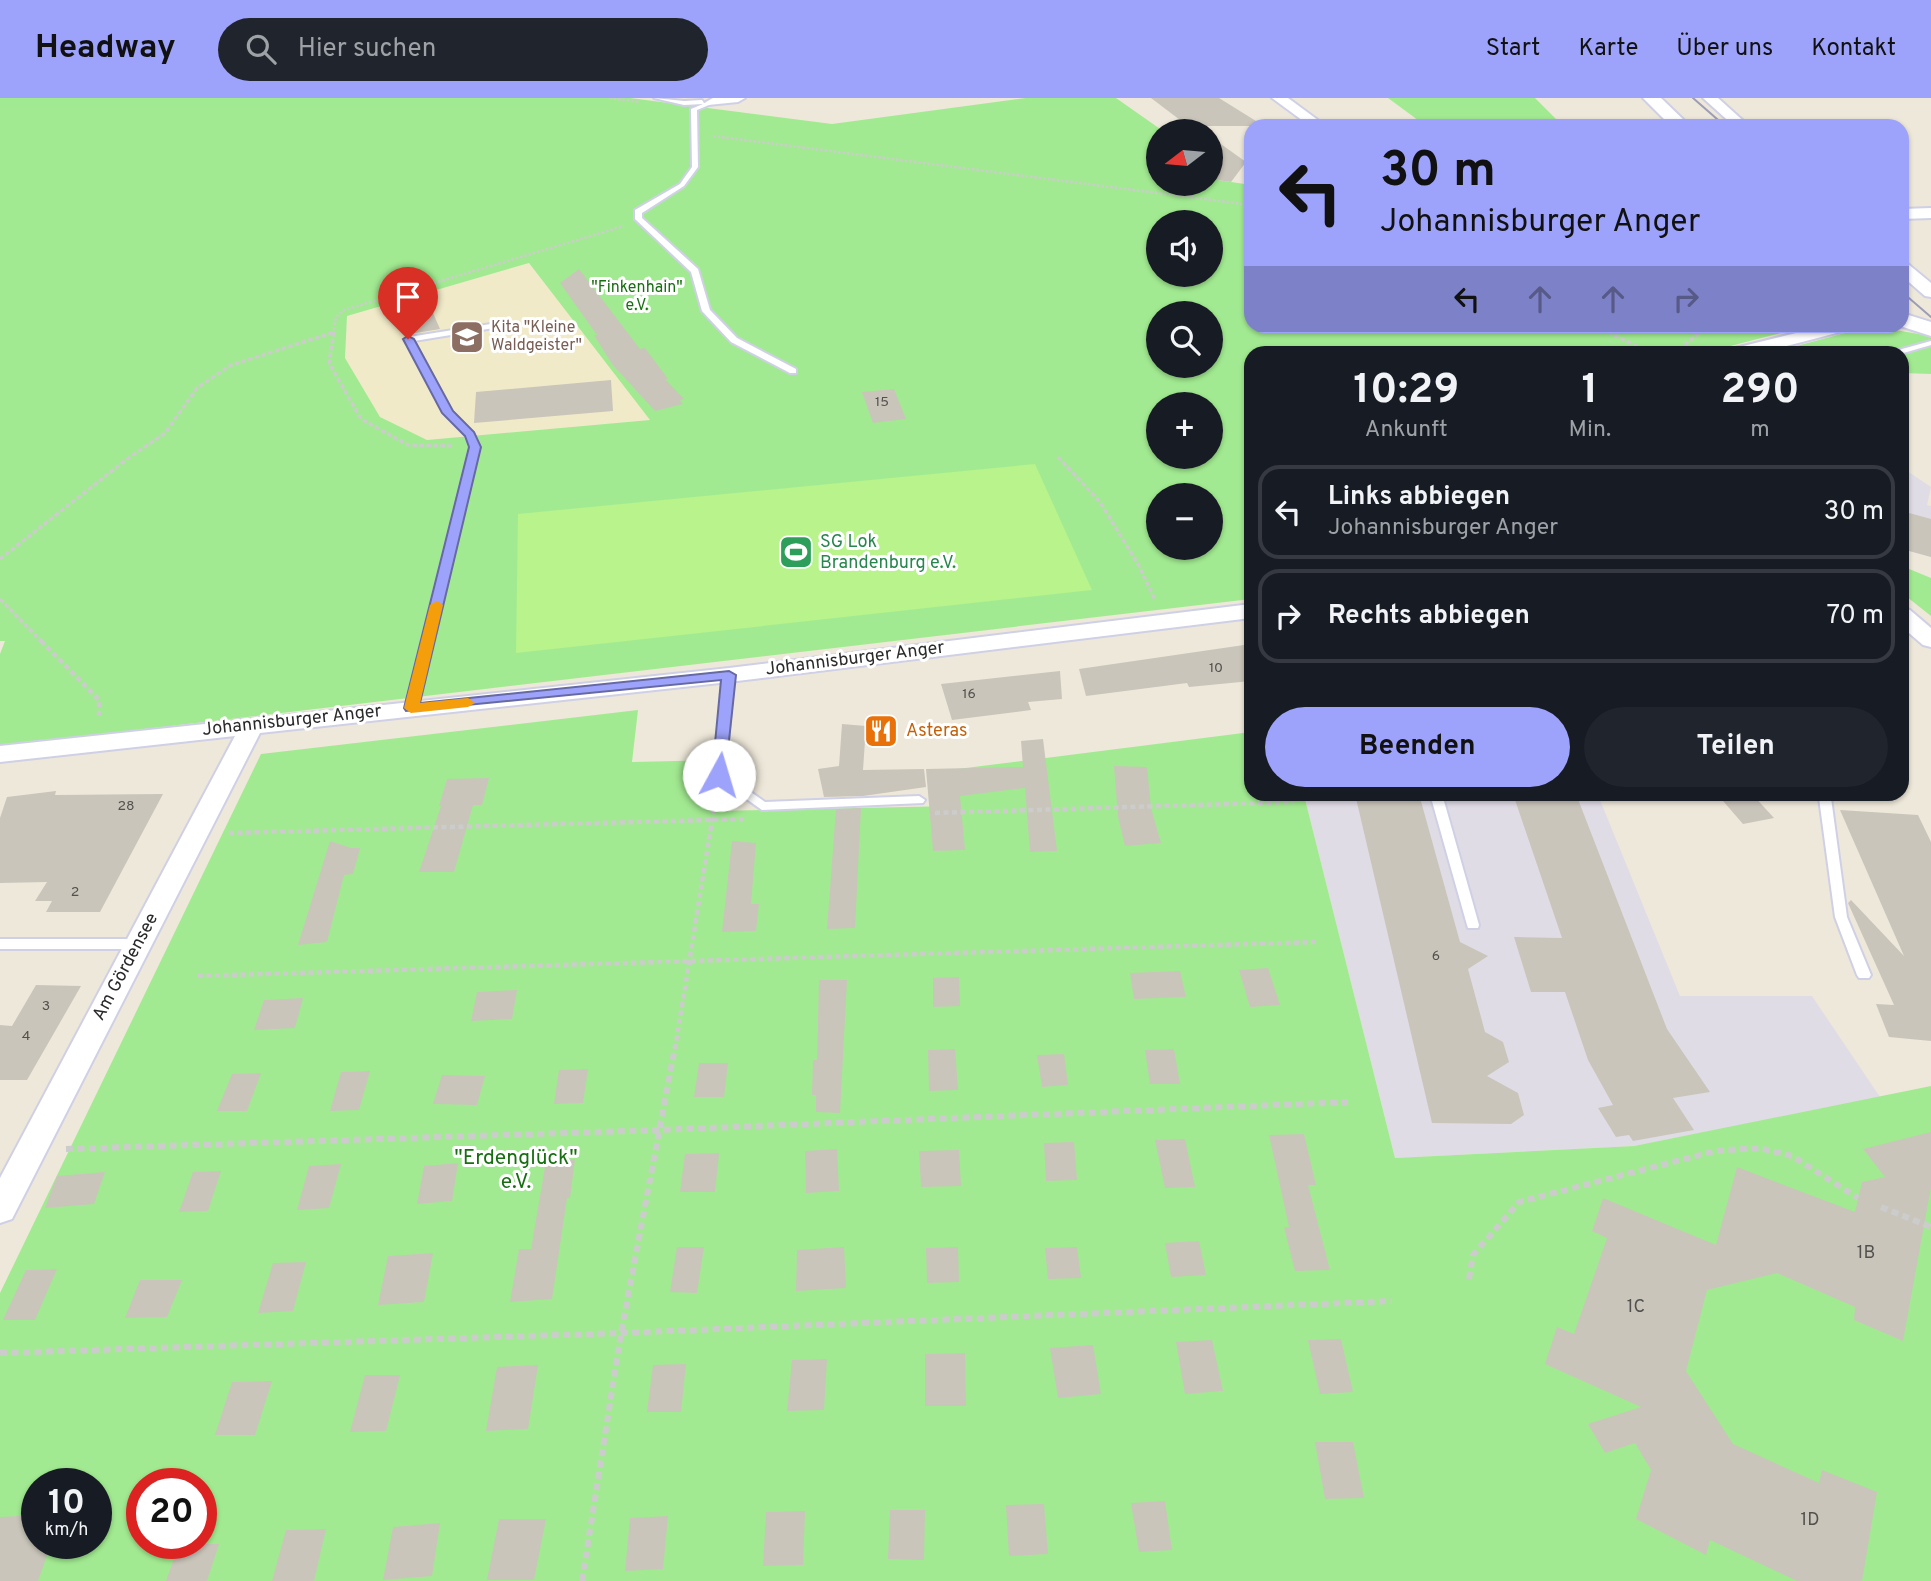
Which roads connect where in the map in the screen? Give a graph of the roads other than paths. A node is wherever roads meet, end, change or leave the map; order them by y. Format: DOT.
graph roads {
  1 [pos="657,98"];
  2 [pos="738,98"];
  3 [pos="1279,98"];
  4 [pos="1650,98"];
  5 [pos="1710,98"];
  6 [pos="713,102"];
  7 [pos="684,103"];
  8 [pos="694,109"];
  9 [pos="1309,119"];
  10 [pos="1673,119"];
  11 [pos="1734,119"];
  12 [pos="1931,213"];
  13 [pos="1909,214"];
  14 [pos="1909,273"];
  15 [pos="1931,292"];
  16 [pos="1909,323"];
  17 [pos="497,325"];
  18 [pos="1909,326"];
  19 [pos="1931,329"];
  20 [pos="1815,333"];
  21 [pos="1931,341"];
  22 [pos="1764,346"];
  23 [pos="1909,348"];
  24 [pos="793,371"];
  25 [pos="1244,612"];
  26 [pos="1909,621"];
  27 [pos="1931,640"];
  28 [pos="729,675"];
  29 [pos="411,708"];
  30 [pos="251,726"];
  31 [pos="0,754"];
  32 [pos="919,800"];
  33 [pos="1438,801"];
  34 [pos="1825,801"];
  35 [pos="1473,925"];
  36 [pos="0,944"];
  37 [pos="138,944"];
  38 [pos="1864,975"];
  39 [pos="0,1209"];
  1 -- 7 [label="lane"];
  2 -- 6 [label="street"];
  3 -- 9 [label="street"];
  4 -- 10 [label="street"];
  5 -- 11 [label="street"];
  6 -- 7 [label="lane"];
  6 -- 8 [label="lane"];
  7 -- 8 [label="lane"];
  8 -- 24 [label="lane"];
  12 -- 13 [label="street"];
  14 -- 15 [label="street"];
  16 -- 19 [label="street"];
  17 -- 29 [label="lane"];
  18 -- 21 [label="lane"];
  20 -- 22 [label="street"];
  21 -- 23 [label="lane"];
  25 -- 28 [label="street, Johannisburger Anger"];
  26 -- 27 [label="street"];
  28 -- 29 [label="street, Johannisburger Anger"];
  28 -- 32 [label="lane"];
  29 -- 30 [label="street, Johannisburger Anger"];
  30 -- 31 [label="street, Johannisburger Anger"];
  30 -- 37 [label="street, Am Gördensee"];
  33 -- 35 [label="lane"];
  34 -- 38 [label="lane"];
  36 -- 37 [label="lane"];
  37 -- 39 [label="street, Am Gördensee"];
}
